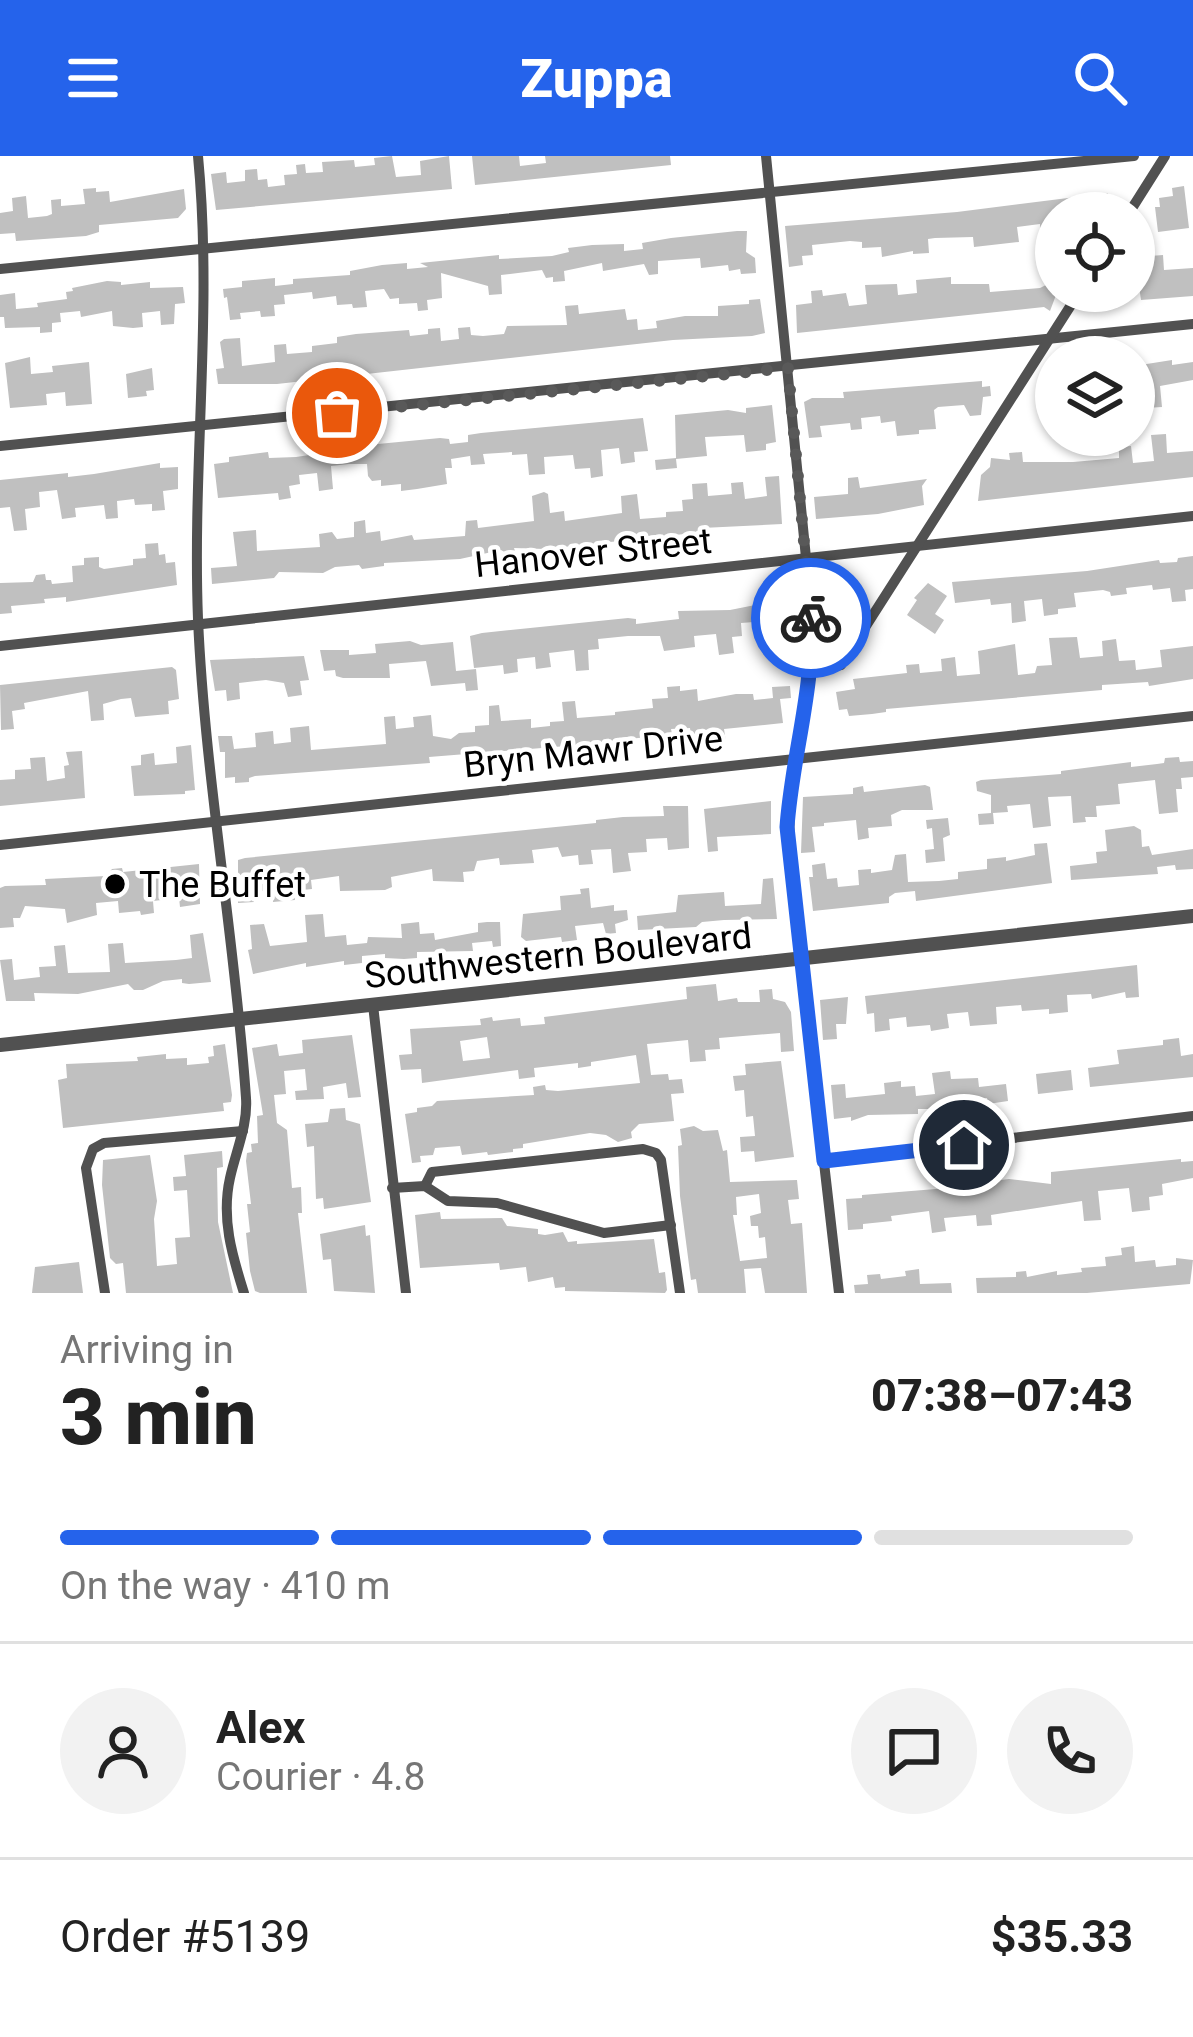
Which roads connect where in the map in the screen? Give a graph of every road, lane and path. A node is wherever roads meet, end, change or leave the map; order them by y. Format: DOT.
graph roads {
  1 [pos="199,156"];
  2 [pos="766,156"];
  3 [pos="1134,156"];
  4 [pos="1165,156"];
  5 [pos="1143,192"];
  6 [pos="770,194"];
  7 [pos="206,249"];
  8 [pos="0,269"];
  9 [pos="1193,324"];
  10 [pos="1077,336"];
  11 [pos="1035,340"];
  12 [pos="1035,359"];
  13 [pos="788,368"];
  14 [pos="202,426"];
  15 [pos="0,446"];
  16 [pos="1193,516"];
  17 [pos="916,545"];
  18 [pos="807,558"];
  19 [pos="199,625"];
  20 [pos="0,646"];
  21 [pos="812,670"];
  22 [pos="1193,716"];
  23 [pos="796,760"];
  24 [pos="216,822"];
  25 [pos="0,845"];
  26 [pos="1193,916"];
  27 [pos="800,959"];
  28 [pos="373,1005"];
  29 [pos="237,1020"];
  30 [pos="0,1045"];
  31 [pos="1193,1116"];
  32 [pos="243,1131"];
  33 [pos="824,1161"];
  34 [pos="425,1186"];
  35 [pos="392,1188"];
  36 [pos="671,1226"];
  37 [pos="105,1293"];
  38 [pos="244,1293"];
  39 [pos="406,1293"];
  40 [pos="680,1293"];
  41 [pos="838,1293"];
  1 -- 7 [label="street"];
  2 -- 6 [label="street"];
  3 -- 6 [label="street"];
  4 -- 5 [label="street"];
  6 -- 7 [label="street"];
  6 -- 13 [label="street"];
  7 -- 8 [label="street"];
  7 -- 14 [label="street"];
  9 -- 10 [label="street"];
  11 -- 13 [label="street"];
  12 -- 17 [label="street"];
  13 -- 14 [label="street"];
  13 -- 18 [label="street"];
  14 -- 15 [label="street"];
  14 -- 19 [label="street"];
  16 -- 17 [label="street, Hanover Street"];
  17 -- 18 [label="street, Hanover Street"];
  17 -- 21 [label="street"];
  18 -- 19 [label="street, Hanover Street"];
  18 -- 21 [label="street"];
  19 -- 20 [label="street, Hanover Street"];
  19 -- 24 [label="street"];
  21 -- 23 [label="street"];
  22 -- 23 [label="street, Bryn Mawr Drive"];
  23 -- 24 [label="street, Bryn Mawr Drive"];
  23 -- 27 [label="street"];
  24 -- 25 [label="street, Bryn Mawr Drive"];
  24 -- 29 [label="street"];
  26 -- 27 [label="street, Southwestern Boulevard"];
  27 -- 28 [label="street, Southwestern Boulevard"];
  27 -- 33 [label="street"];
  28 -- 29 [label="street, Southwestern Boulevard"];
  28 -- 35 [label="street"];
  29 -- 30 [label="street, Southwestern Boulevard"];
  29 -- 32 [label="street"];
  31 -- 33 [label="street"];
  32 -- 37 [label="street"];
  32 -- 38 [label="street"];
  33 -- 41 [label="street"];
  34 -- 35 [label="street"];
  34 -- 36 [label="street"];
  34 -- 36 [label="street"];
  35 -- 39 [label="street"];
  36 -- 40 [label="street"];
}
